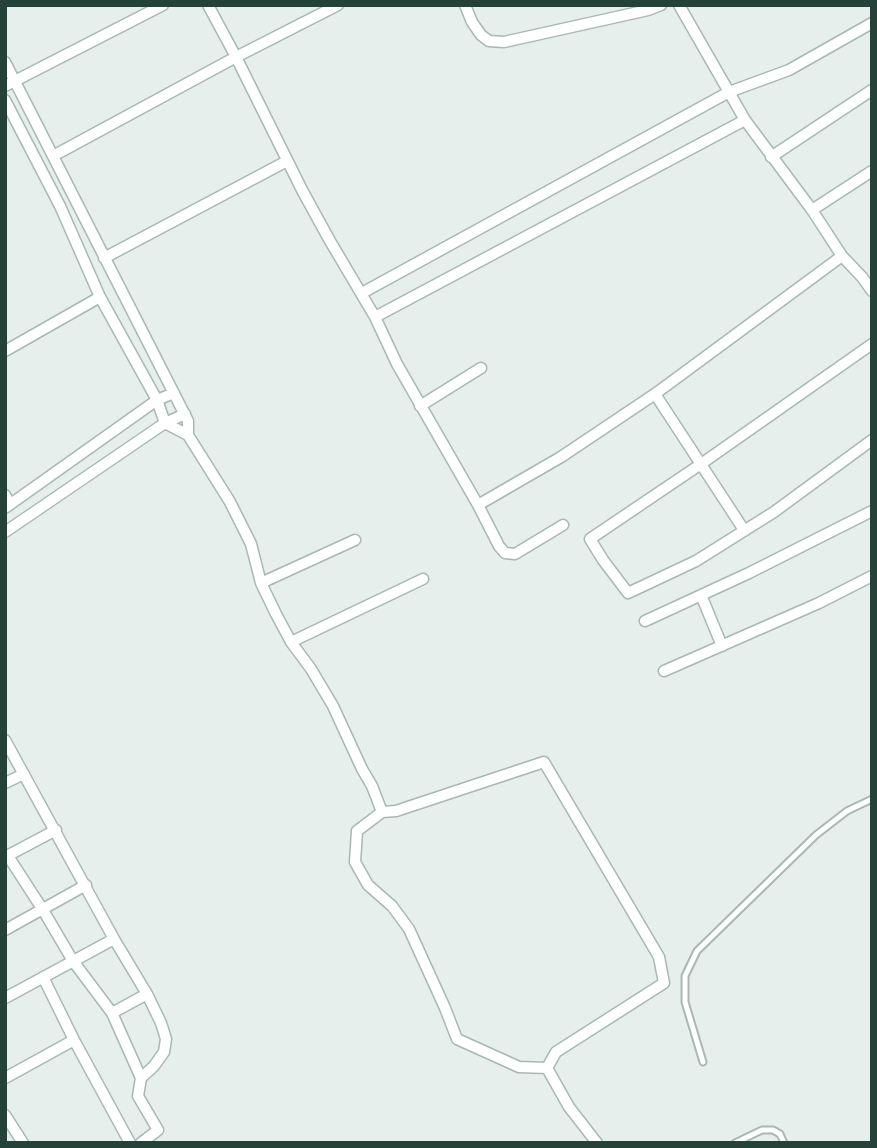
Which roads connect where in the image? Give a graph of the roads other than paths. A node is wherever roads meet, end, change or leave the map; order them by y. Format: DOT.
graph roads {
  1 [pos="163,5"];
  2 [pos="208,5"];
  3 [pos="338,5"];
  4 [pos="465,5"];
  5 [pos="661,5"];
  6 [pos="679,5"];
  7 [pos="872,23"];
  8 [pos="236,57"];
  9 [pos="5,62"];
  10 [pos="10,84"];
  11 [pos="872,90"];
  12 [pos="729,92"];
  13 [pos="5,100"];
  14 [pos="745,120"];
  15 [pos="53,156"];
  16 [pos="771,157"];
  17 [pos="287,161"];
  18 [pos="872,171"];
  19 [pos="812,210"];
  20 [pos="842,256"];
  21 [pos="104,258"];
  22 [pos="867,274"];
  23 [pos="872,291"];
  24 [pos="362,293"];
  25 [pos="100,297"];
  26 [pos="375,317"];
  27 [pos="872,344"];
  28 [pos="5,351"];
  29 [pos="481,368"];
  30 [pos="174,393"];
  31 [pos="655,394"];
  32 [pos="157,400"];
  33 [pos="420,406"];
  34 [pos="185,415"];
  35 [pos="165,423"];
  36 [pos="188,435"];
  37 [pos="872,440"];
  38 [pos="701,464"];
  39 [pos="7,502"];
  40 [pos="478,505"];
  41 [pos="872,511"];
  42 [pos="564,525"];
  43 [pos="744,530"];
  44 [pos="5,532"];
  45 [pos="355,540"];
  46 [pos="872,576"];
  47 [pos="424,579"];
  48 [pos="261,583"];
  49 [pos="701,595"];
  50 [pos="645,621"];
  51 [pos="291,642"];
  52 [pos="722,646"];
  53 [pos="664,671"];
  54 [pos="5,740"];
  55 [pos="24,774"];
  56 [pos="5,783"];
  57 [pos="872,799"];
  58 [pos="382,813"];
  59 [pos="56,830"];
  60 [pos="6,857"];
  61 [pos="86,885"];
  62 [pos="43,910"];
  63 [pos="5,930"];
  64 [pos="114,939"];
  65 [pos="73,961"];
  66 [pos="43,977"];
  67 [pos="147,994"];
  68 [pos="5,998"];
  69 [pos="113,1013"];
  70 [pos="74,1040"];
  71 [pos="703,1062"];
  72 [pos="547,1068"];
  73 [pos="5,1078"];
  74 [pos="141,1078"];
  75 [pos="5,1115"];
  76 [pos="23,1143"];
  77 [pos="130,1143"];
  78 [pos="141,1143"];
  79 [pos="597,1143"];
  80 [pos="735,1143"];
  81 [pos="784,1143"];
  1 -- 10 [label="street"];
  2 -- 8 [label="street"];
  3 -- 8 [label="street"];
  4 -- 5 [label="street"];
  6 -- 12 [label="street"];
  7 -- 12 [label="street"];
  8 -- 15 [label="street"];
  8 -- 17 [label="street"];
  9 -- 10 [label="street"];
  10 -- 15 [label="street"];
  11 -- 16 [label="street"];
  12 -- 14 [label="street"];
  12 -- 24 [label="street"];
  13 -- 25 [label="street"];
  14 -- 16 [label="street"];
  14 -- 26 [label="street"];
  15 -- 21 [label="street"];
  16 -- 19 [label="street"];
  17 -- 21 [label="street"];
  17 -- 24 [label="street"];
  18 -- 19 [label="street"];
  19 -- 20 [label="street"];
  20 -- 22 [label="street"];
  20 -- 31 [label="street"];
  21 -- 30 [label="street"];
  22 -- 23 [label="street"];
  24 -- 26 [label="street"];
  25 -- 28 [label="street"];
  25 -- 32 [label="street"];
  26 -- 33 [label="street"];
  27 -- 38 [label="street"];
  29 -- 33 [label="street"];
  30 -- 32 [label="street"];
  30 -- 34 [label="street"];
  31 -- 38 [label="street"];
  31 -- 40 [label="street"];
  32 -- 35 [label="street"];
  32 -- 39 [label="street"];
  33 -- 40 [label="street"];
  34 -- 35 [label="street"];
  34 -- 36 [label="street"];
  35 -- 36 [label="street"];
  35 -- 44 [label="street"];
  36 -- 48 [label="street"];
  37 -- 43 [label="street"];
  38 -- 43 [label="street"];
  38 -- 43 [label="street"];
  40 -- 42 [label="street"];
  41 -- 49 [label="street"];
  45 -- 48 [label="street"];
  46 -- 52 [label="street"];
  47 -- 51 [label="street"];
  48 -- 51 [label="street"];
  49 -- 50 [label="street"];
  49 -- 52 [label="street"];
  51 -- 58 [label="street"];
  52 -- 53 [label="street"];
  54 -- 55 [label="street"];
  55 -- 56 [label="street"];
  55 -- 59 [label="street"];
  57 -- 71 [label="lane"];
  58 -- 72 [label="street"];
  58 -- 72 [label="street"];
  59 -- 60 [label="street"];
  59 -- 61 [label="street"];
  60 -- 62 [label="street"];
  61 -- 62 [label="street"];
  61 -- 64 [label="street"];
  62 -- 63 [label="street"];
  62 -- 65 [label="street"];
  64 -- 65 [label="street"];
  64 -- 67 [label="street"];
  65 -- 66 [label="street"];
  65 -- 69 [label="street"];
  66 -- 68 [label="street"];
  66 -- 70 [label="street"];
  67 -- 69 [label="street"];
  67 -- 74 [label="street"];
  69 -- 74 [label="street"];
  70 -- 73 [label="street"];
  70 -- 77 [label="street"];
  72 -- 79 [label="street"];
  74 -- 78 [label="street"];
  75 -- 76 [label="street"];
  80 -- 81 [label="lane"];
}
